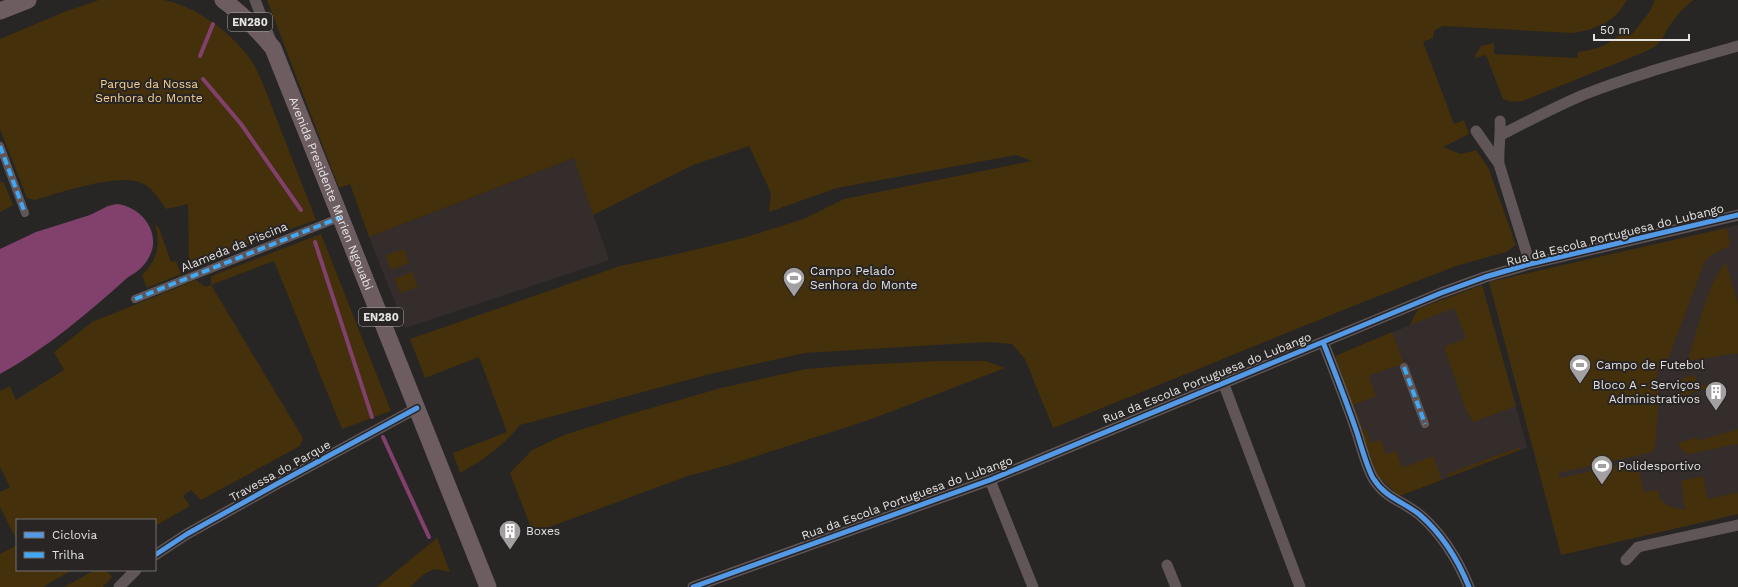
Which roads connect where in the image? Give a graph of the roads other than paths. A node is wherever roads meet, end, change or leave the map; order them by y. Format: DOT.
graph roads {
  1 [pos="28,0"];
  2 [pos="223,0"];
  3 [pos="255,0"];
  4 [pos="0,11"];
  5 [pos="1738,46"];
  6 [pos="273,48"];
  7 [pos="1500,121"];
  8 [pos="1476,131"];
  9 [pos="1501,135"];
  10 [pos="0,146"];
  11 [pos="1499,164"];
  12 [pos="25,213"];
  13 [pos="1738,216"];
  14 [pos="341,218"];
  15 [pos="1530,264"];
  16 [pos="135,299"];
  17 [pos="1323,342"];
  18 [pos="1404,368"];
  19 [pos="1223,382"];
  20 [pos="417,408"];
  21 [pos="1425,424"];
  22 [pos="990,480"];
  23 [pos="1738,525"];
  24 [pos="156,554"];
  25 [pos="1626,560"];
  26 [pos="1167,565"];
  27 [pos="135,571"];
  28 [pos="119,587"];
  29 [pos="488,587"];
  30 [pos="693,587"];
  31 [pos="1034,587"];
  32 [pos="1176,587"];
  33 [pos="1300,587"];
  34 [pos="1470,587"];
  1 -- 4 [label="main road"];
  2 -- 6 [label="main road, EN280"];
  3 -- 6 [label="street, Avenida Presidente Marien Ngouabi"];
  5 -- 9 [label="street"];
  6 -- 14 [label="main road, Avenida Presidente Marien Ngouabi / EN280"];
  7 -- 9 [label="street"];
  8 -- 11 [label="street"];
  9 -- 11 [label="street"];
  10 -- 12 [label="street"];
  11 -- 15 [label="street"];
  13 -- 15 [label="street, Rua da Escola Portuguesa do Lubango"];
  14 -- 16 [label="street, Alameda da Piscina"];
  14 -- 20 [label="main road, Avenida Presidente Marien Ngouabi / EN280"];
  15 -- 17 [label="street, Rua da Escola Portuguesa do Lubango"];
  17 -- 19 [label="street, Rua da Escola Portuguesa do Lubango"];
  17 -- 34 [label="street"];
  18 -- 21 [label="street"];
  19 -- 22 [label="street, Rua da Escola Portuguesa do Lubango"];
  19 -- 33 [label="street"];
  20 -- 24 [label="street, Travessa do Parque"];
  20 -- 29 [label="main road, Avenida Presidente Marien Ngouabi / EN280"];
  22 -- 30 [label="street, Rua da Escola Portuguesa do Lubango"];
  22 -- 31 [label="street"];
  23 -- 25 [label="street"];
  26 -- 32 [label="street"];
  27 -- 28 [label="street"];
}
